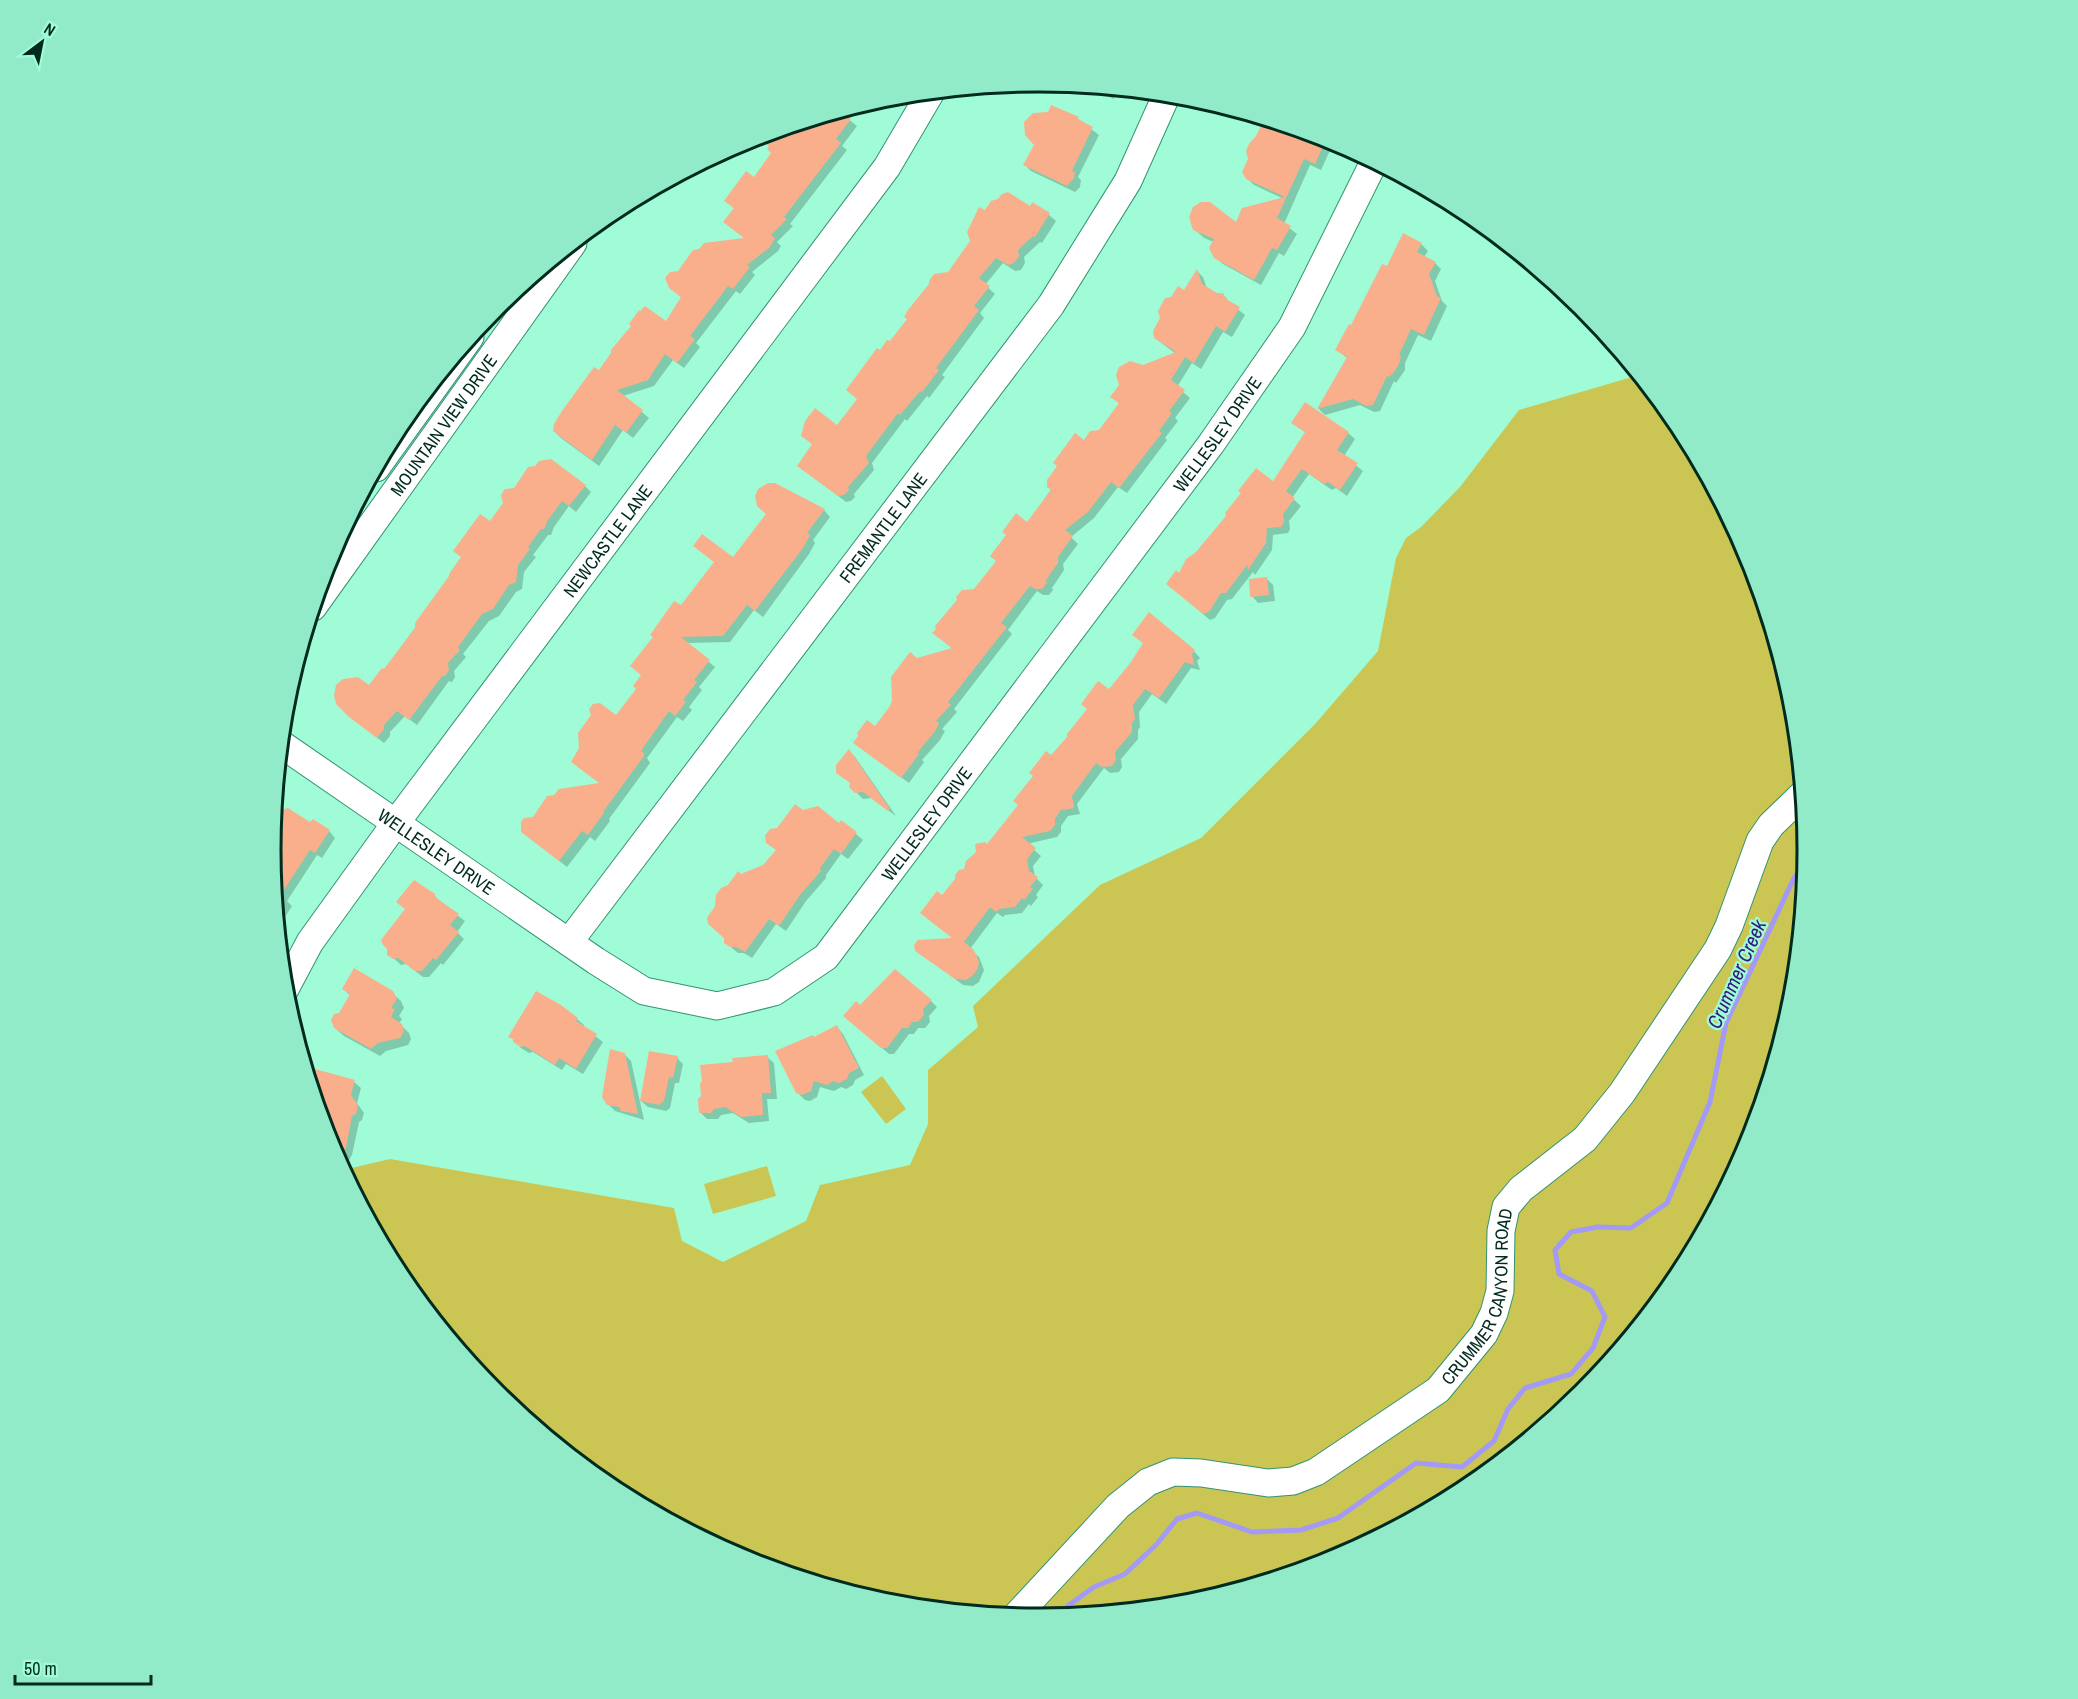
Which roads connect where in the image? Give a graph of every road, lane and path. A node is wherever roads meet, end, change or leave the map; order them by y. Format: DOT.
graph roads {
  1 [pos="926,100"];
  2 [pos="1163,102"];
  3 [pos="1371,168"];
  4 [pos="557,265"];
  5 [pos="410,427"];
  6 [pos="430,442"];
  7 [pos="330,584"];
  8 [pos="287,749"];
  9 [pos="1795,802"];
  10 [pos="395,824"];
  11 [pos="569,942"];
  12 [pos="292,976"];
  13 [pos="1024,1607"];
  1 -- 10 [label="street, NEWCASTLE LANE"];
  2 -- 11 [label="street, FREMANTLE LANE"];
  3 -- 11 [label="street, WELLESLEY DRIVE"];
  4 -- 6 [label="street, MOUNTAIN VIEW DRIVE"];
  5 -- 6 [label="street"];
  6 -- 7 [label="street, MOUNTAIN VIEW DRIVE"];
  8 -- 10 [label="street, WELLESLEY DRIVE"];
  9 -- 13 [label="street, CRUMMER CANYON ROAD"];
  10 -- 11 [label="street, WELLESLEY DRIVE"];
  10 -- 12 [label="street, NEWCASTLE LANE"];
}
